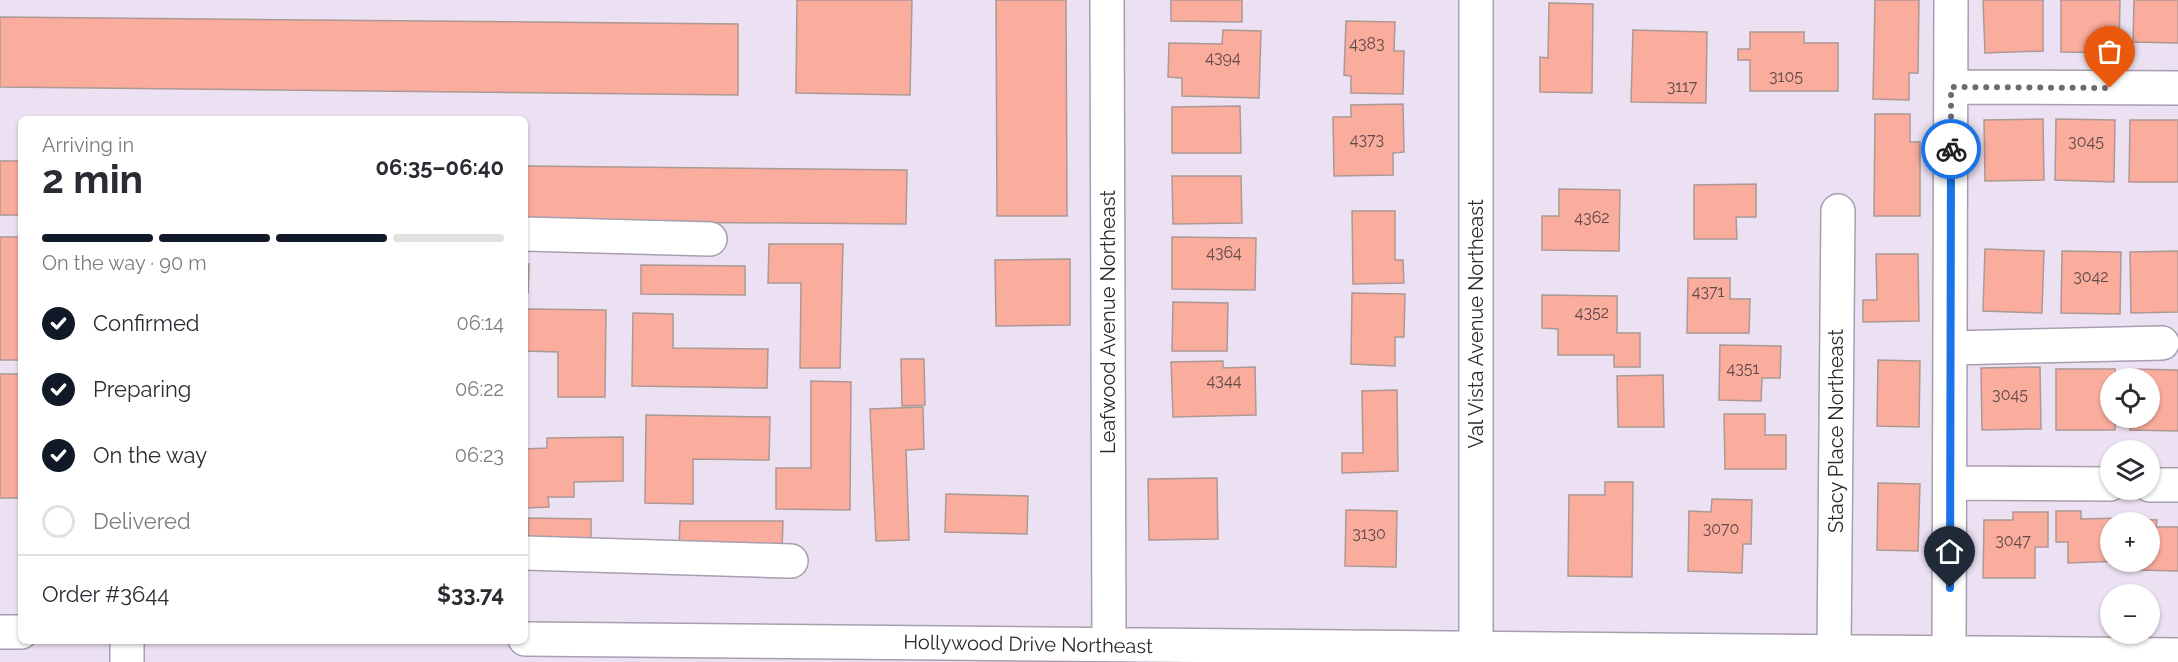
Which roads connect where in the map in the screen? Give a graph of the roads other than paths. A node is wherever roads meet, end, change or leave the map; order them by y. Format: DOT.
graph roads {
  1 [pos="1107,0"];
  2 [pos="1476,0"];
  3 [pos="1951,0"];
  4 [pos="1951,87"];
  5 [pos="2178,88"];
  6 [pos="1838,211"];
  7 [pos="528,234"];
  8 [pos="710,239"];
  9 [pos="2162,343"];
  10 [pos="1950,348"];
  11 [pos="1950,483"];
  12 [pos="2100,484"];
  13 [pos="2160,485"];
  14 [pos="2178,485"];
  15 [pos="528,554"];
  16 [pos="791,561"];
  17 [pos="0,632"];
  18 [pos="18,632"];
  19 [pos="528,640"];
  20 [pos="126,644"];
  21 [pos="524,644"];
  22 [pos="1109,644"];
  23 [pos="1476,648"];
  24 [pos="1834,651"];
  25 [pos="1949,651"];
  26 [pos="828,652"];
  27 [pos="1291,655"];
  28 [pos="1625,655"];
  29 [pos="2178,655"];
  30 [pos="2022,657"];
  31 [pos="127,662"];
  32 [pos="523,662"];
  1 -- 22 [label="street, Leafwood Avenue Northeast"];
  2 -- 23 [label="street, Val Vista Avenue Northeast"];
  3 -- 4 [label="street"];
  4 -- 5 [label="street"];
  4 -- 10 [label="street"];
  6 -- 24 [label="street, Stacy Place Northeast"];
  7 -- 8 [label="street"];
  9 -- 10 [label="street"];
  10 -- 11 [label="street"];
  11 -- 12 [label="street"];
  11 -- 25 [label="street"];
  13 -- 14 [label="street"];
  15 -- 16 [label="street"];
  17 -- 18 [label="street"];
  19 -- 26 [label="street, Hollywood Drive Northeast"];
  20 -- 31 [label="street"];
  21 -- 32 [label="street"];
  22 -- 26 [label="street, Hollywood Drive Northeast"];
  22 -- 27 [label="street, Hollywood Drive Northeast"];
  23 -- 27 [label="street, Hollywood Drive Northeast"];
  23 -- 28 [label="street, Hollywood Drive Northeast"];
  24 -- 25 [label="street, Hollywood Drive Northeast"];
  24 -- 28 [label="street, Hollywood Drive Northeast"];
  25 -- 30 [label="street, Hollywood Drive Northeast"];
  29 -- 30 [label="street, Hollywood Drive Northeast"];
}
